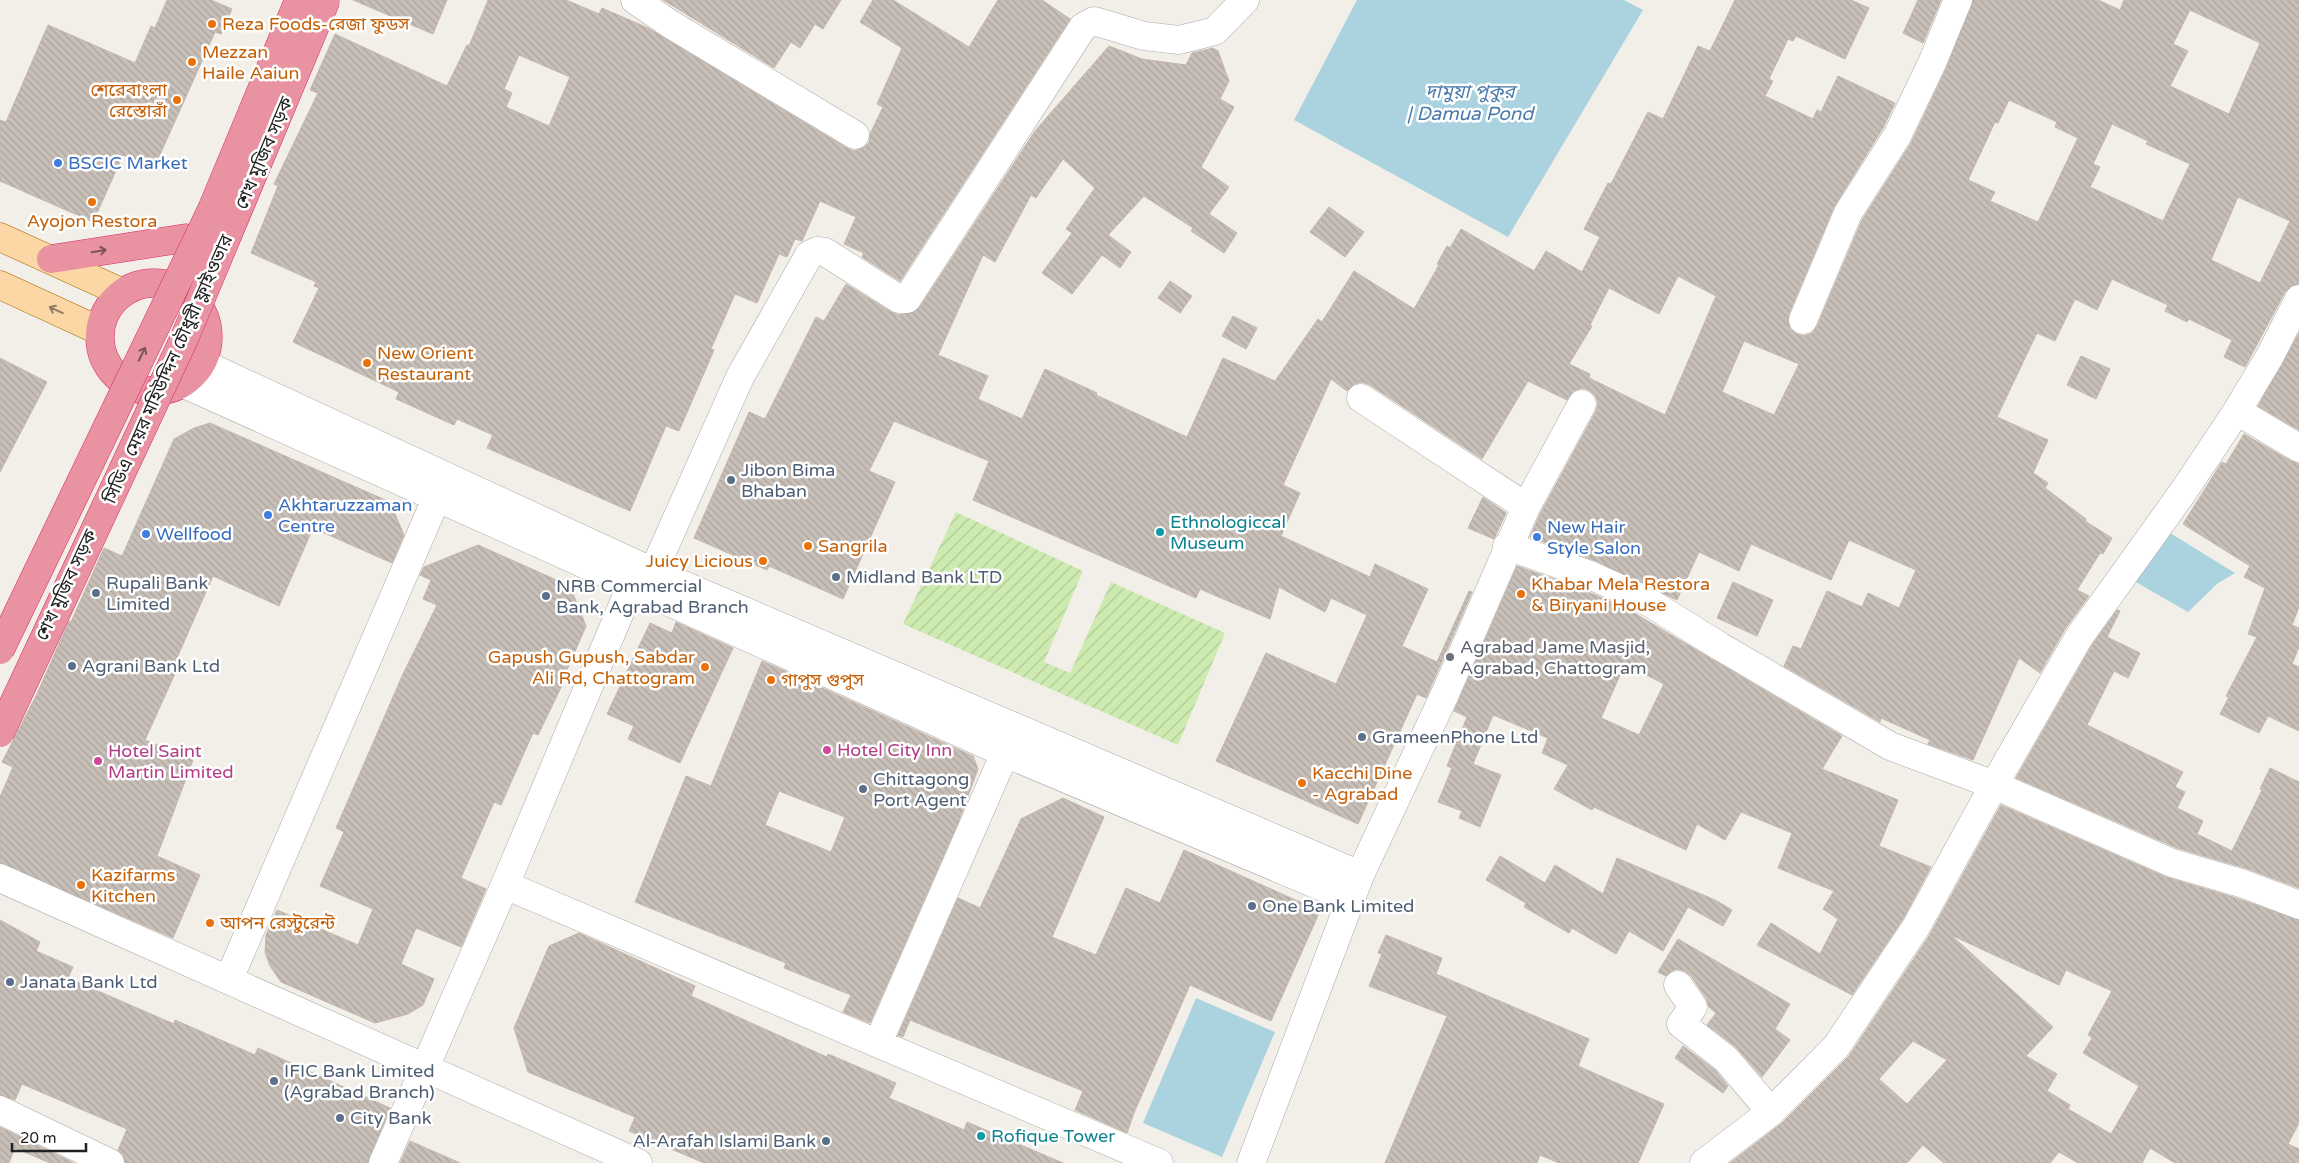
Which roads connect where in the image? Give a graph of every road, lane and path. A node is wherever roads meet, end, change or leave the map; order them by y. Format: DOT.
graph roads {
  1 [pos="288,0"];
  2 [pos="299,0"];
  3 [pos="328,0"];
  4 [pos="635,0"];
  5 [pos="1245,0"];
  6 [pos="1958,0"];
  7 [pos="855,135"];
  8 [pos="0,237"];
  9 [pos="186,238"];
  10 [pos="51,259"];
  11 [pos="165,284"];
  12 [pos="0,285"];
  13 [pos="123,293"];
  14 [pos="2299,299"];
  15 [pos="199,306"];
  16 [pos="1804,320"];
  17 [pos="100,331"];
  18 [pos="201,364"];
  19 [pos="117,376"];
  20 [pos="170,387"];
  21 [pos="1361,398"];
  22 [pos="1582,404"];
  23 [pos="2236,411"];
  24 [pos="2299,448"];
  25 [pos="437,497"];
  26 [pos="1526,507"];
  27 [pos="1507,546"];
  28 [pos="642,579"];
  29 [pos="0,625"];
  30 [pos="0,650"];
  31 [pos="0,724"];
  32 [pos="0,733"];
  33 [pos="1005,753"];
  34 [pos="1994,785"];
  35 [pos="0,878"];
  36 [pos="505,885"];
  37 [pos="1356,887"];
  38 [pos="2299,905"];
  39 [pos="229,979"];
  40 [pos="1678,985"];
  41 [pos="878,1043"];
  42 [pos="426,1066"];
  43 [pos="0,1110"];
  44 [pos="1771,1112"];
  45 [pos="110,1163"];
  46 [pos="383,1163"];
  47 [pos="638,1163"];
  48 [pos="1159,1163"];
  49 [pos="1251,1163"];
  50 [pos="1704,1163"];
  1 -- 9 [label="highway"];
  30 -- 2 [label="highway, one-way, bridge"];
  3 -- 15 [label="highway, শেখ মুজিব সড়ক"];
  3 -- 32 [label="highway, সিডিএ মেয়র মহিউদ্দিন চৌধুরী ফ্লাইওভার, bridge"];
  4 -- 7 [label="street"];
  5 -- 28 [label="street"];
  6 -- 16 [label="street"];
  8 -- 10 [label="main road"];
  10 -- 9 [label="highway, one-way"];
  9 -- 11 [label="highway"];
  10 -- 13 [label="main road"];
  11 -- 13 [label="highway"];
  11 -- 15 [label="highway"];
  17 -- 12 [label="main road, one-way"];
  13 -- 17 [label="highway"];
  14 -- 23 [label="street"];
  15 -- 18 [label="highway"];
  17 -- 19 [label="highway"];
  18 -- 20 [label="highway"];
  18 -- 28 [label="street"];
  19 -- 20 [label="highway"];
  19 -- 29 [label="highway"];
  20 -- 25 [label="street"];
  20 -- 31 [label="highway, শেখ মুজিব সড়ক"];
  21 -- 26 [label="street"];
  22 -- 26 [label="street"];
  23 -- 24 [label="street"];
  23 -- 34 [label="street"];
  25 -- 28 [label="street"];
  25 -- 39 [label="street"];
  26 -- 27 [label="street"];
  27 -- 34 [label="street"];
  27 -- 37 [label="street"];
  28 -- 33 [label="street"];
  28 -- 36 [label="street"];
  28 -- 37 [label="street"];
  33 -- 37 [label="street"];
  33 -- 41 [label="street"];
  34 -- 38 [label="street"];
  34 -- 44 [label="street"];
  35 -- 39 [label="street"];
  36 -- 41 [label="street"];
  36 -- 42 [label="street"];
  37 -- 49 [label="street"];
  39 -- 42 [label="street"];
  40 -- 44 [label="street"];
  41 -- 48 [label="street"];
  42 -- 46 [label="street"];
  42 -- 47 [label="street"];
  43 -- 45 [label="street"];
  44 -- 50 [label="street"];
}
